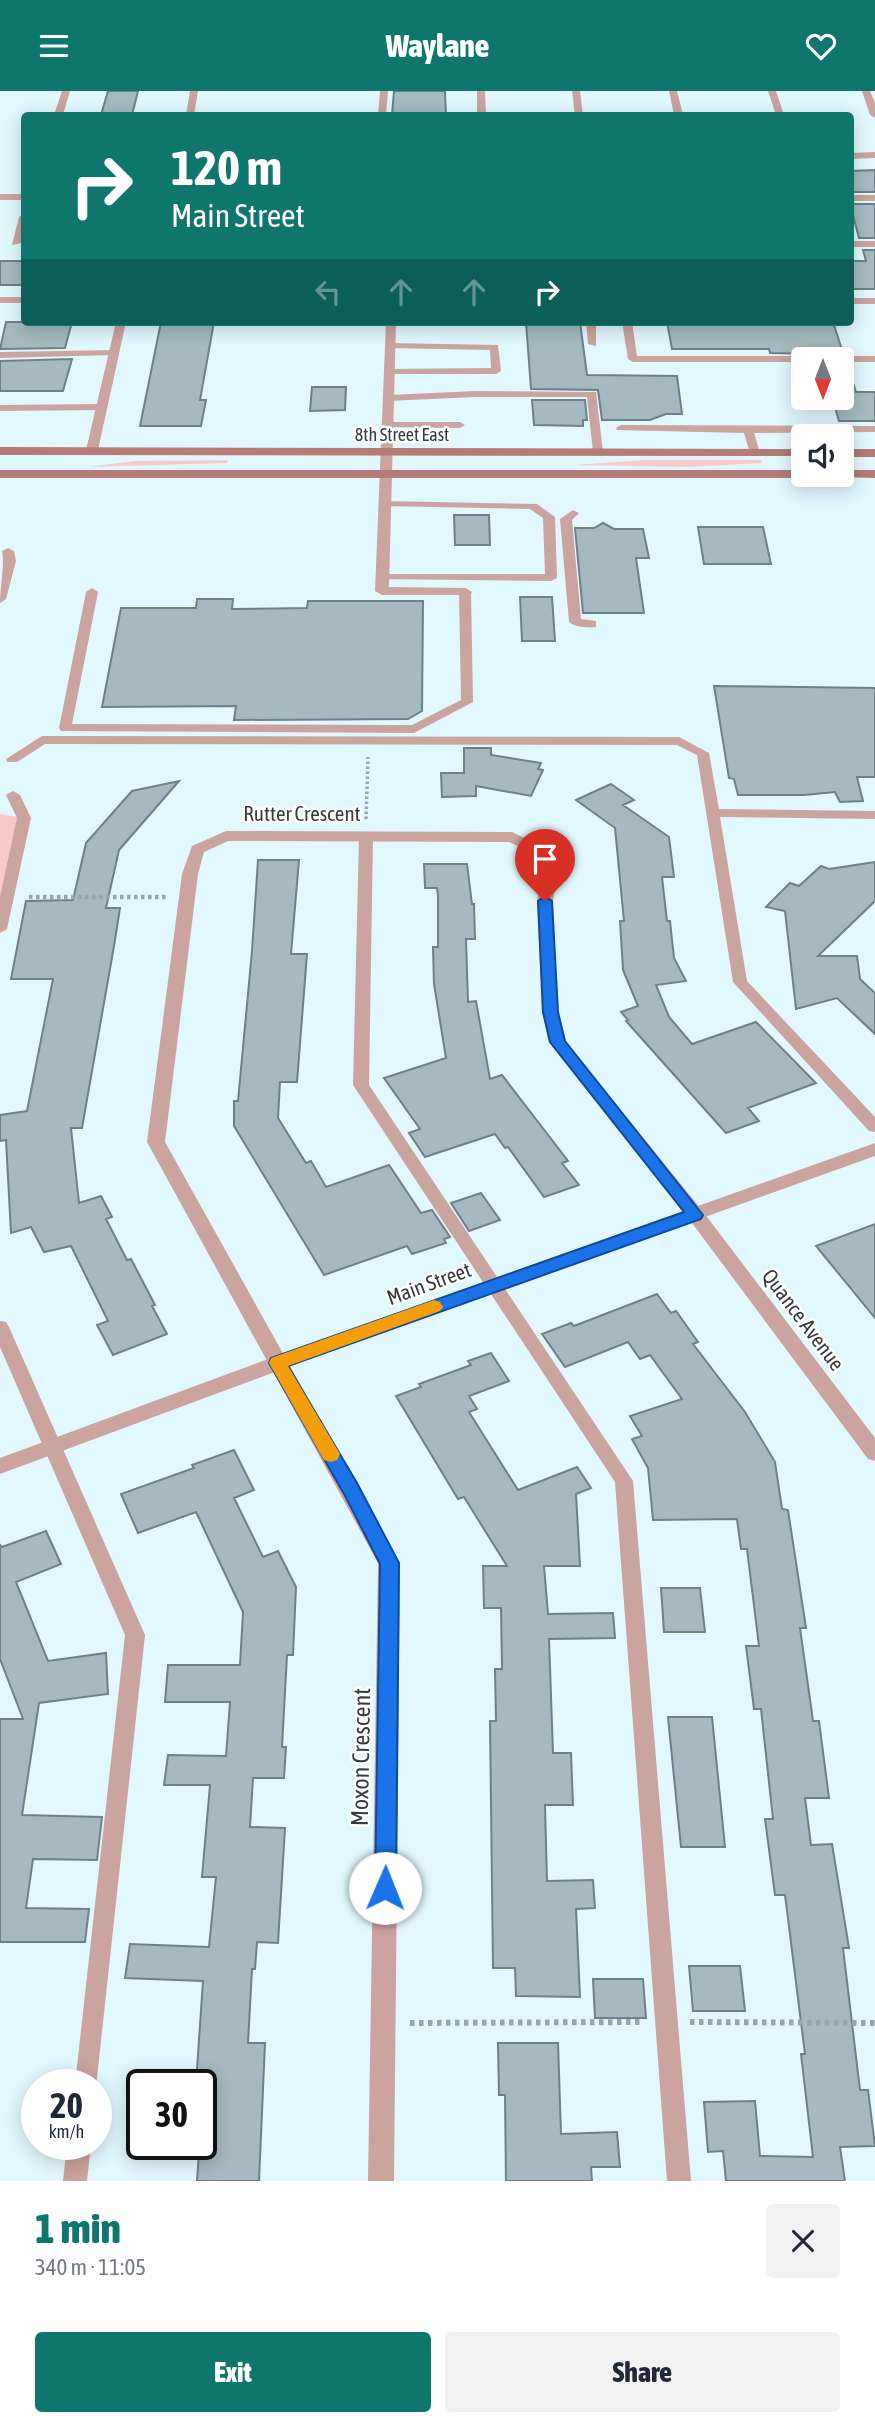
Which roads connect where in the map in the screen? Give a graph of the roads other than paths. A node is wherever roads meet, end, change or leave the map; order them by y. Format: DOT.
graph roads {
  1 [pos="66,91"];
  2 [pos="194,91"];
  3 [pos="384,91"];
  4 [pos="481,91"];
  5 [pos="576,91"];
  6 [pos="673,91"];
  7 [pos="772,91"];
  8 [pos="866,91"];
  9 [pos="59,112"];
  10 [pos="190,112"];
  11 [pos="382,112"];
  12 [pos="482,112"];
  13 [pos="579,112"];
  14 [pos="678,112"];
  15 [pos="779,112"];
  16 [pos="875,115"];
  17 [pos="875,155"];
  18 [pos="854,156"];
  19 [pos="0,197"];
  20 [pos="21,197"];
  21 [pos="854,198"];
  22 [pos="875,198"];
  23 [pos="854,244"];
  24 [pos="875,244"];
  25 [pos="21,300"];
  26 [pos="854,301"];
  27 [pos="875,301"];
  28 [pos="1,303"];
  29 [pos="120,326"];
  30 [pos="391,326"];
  31 [pos="591,326"];
  32 [pos="628,326"];
  33 [pos="593,344"];
  34 [pos="390,346"];
  35 [pos="114,352"];
  36 [pos="0,355"];
  37 [pos="791,359"];
  38 [pos="854,359"];
  39 [pos="875,359"];
  40 [pos="389,372"];
  41 [pos="388,398"];
  42 [pos="101,407"];
  43 [pos="0,408"];
  44 [pos="387,425"];
  45 [pos="460,425"];
  46 [pos="621,428"];
  47 [pos="748,429"];
  48 [pos="875,429"];
  49 [pos="791,431"];
  50 [pos="854,431"];
  51 [pos="92,450"];
  52 [pos="0,451"];
  53 [pos="386,452"];
  54 [pos="597,452"];
  55 [pos="755,453"];
  56 [pos="791,453"];
  57 [pos="854,453"];
  58 [pos="875,453"];
  59 [pos="0,474"];
  60 [pos="385,474"];
  61 [pos="791,474"];
  62 [pos="854,474"];
  63 [pos="875,474"];
  64 [pos="384,504"];
  65 [pos="573,513"];
  66 [pos="8,551"];
  67 [pos="383,577"];
  68 [pos="92,592"];
  69 [pos="465,592"];
  70 [pos="0,599"];
  71 [pos="593,624"];
  72 [pos="12,759"];
  73 [pos="13,795"];
  74 [pos="714,813"];
  75 [pos="875,815"];
  76 [pos="366,832"];
  77 [pos="0,929"];
  78 [pos="875,1127"];
  79 [pos="875,1149"];
  80 [pos="695,1215"];
  81 [pos="493,1286"];
  82 [pos="0,1327"];
  83 [pos="278,1363"];
  84 [pos="54,1447"];
  85 [pos="875,1453"];
  86 [pos="0,1466"];
  87 [pos="88,2069"];
  88 [pos="77,2160"];
  89 [pos="75,2181"];
  90 [pos="381,2181"];
  91 [pos="679,2181"];
  1 -- 9 [label="street"];
  2 -- 10 [label="lane"];
  3 -- 11 [label="lane"];
  4 -- 12 [label="street"];
  5 -- 13 [label="lane"];
  6 -- 14 [label="street"];
  7 -- 15 [label="lane"];
  8 -- 16 [label="street"];
  17 -- 18 [label="street"];
  19 -- 20 [label="lane"];
  21 -- 22 [label="lane"];
  23 -- 24 [label="street"];
  25 -- 28 [label="lane"];
  26 -- 27 [label="lane"];
  29 -- 35 [label="street"];
  30 -- 34 [label="street"];
  31 -- 33 [label="lane"];
  32 -- 37 [label="lane"];
  34 -- 40 [label="street"];
  34 -- 40 [label="lane"];
  35 -- 36 [label="lane"];
  35 -- 42 [label="street"];
  38 -- 39 [label="lane"];
  40 -- 41 [label="street"];
  41 -- 44 [label="street"];
  41 -- 54 [label="lane"];
  42 -- 43 [label="lane"];
  42 -- 51 [label="street"];
  44 -- 45 [label="lane"];
  44 -- 53 [label="street"];
  46 -- 47 [label="lane"];
  47 -- 49 [label="lane"];
  47 -- 55 [label="lane"];
  48 -- 50 [label="lane"];
  51 -- 52 [label="main road, 8th Street East"];
  51 -- 53 [label="main road, 8th Street East"];
  53 -- 54 [label="main road, 8th Street East"];
  53 -- 60 [label="street"];
  54 -- 55 [label="main road, 8th Street East"];
  55 -- 56 [label="main road, 8th Street East"];
  57 -- 58 [label="main road"];
  59 -- 60 [label="main road, 8th Street East"];
  60 -- 61 [label="main road, 8th Street East"];
  60 -- 64 [label="street"];
  62 -- 63 [label="main road"];
  64 -- 67 [label="street"];
  64 -- 67 [label="lane"];
  65 -- 71 [label="lane"];
  66 -- 70 [label="lane"];
  67 -- 69 [label="street"];
  68 -- 69 [label="lane"];
  72 -- 74 [label="lane"];
  73 -- 77 [label="lane"];
  74 -- 75 [label="lane"];
  74 -- 78 [label="lane"];
  76 -- 80 [label="street, Rutter Crescent"];
  76 -- 81 [label="lane"];
  76 -- 83 [label="street, Rutter Crescent"];
  79 -- 80 [label="street, Main Street"];
  80 -- 81 [label="street, Main Street"];
  80 -- 85 [label="street, Quance Avenue"];
  81 -- 83 [label="street, Main Street"];
  81 -- 91 [label="lane"];
  82 -- 84 [label="lane"];
  83 -- 84 [label="street, Main Street"];
  83 -- 90 [label="street, Moxon Crescent"];
  84 -- 86 [label="street, Main Street"];
  84 -- 87 [label="lane"];
  88 -- 89 [label="lane"];
}
